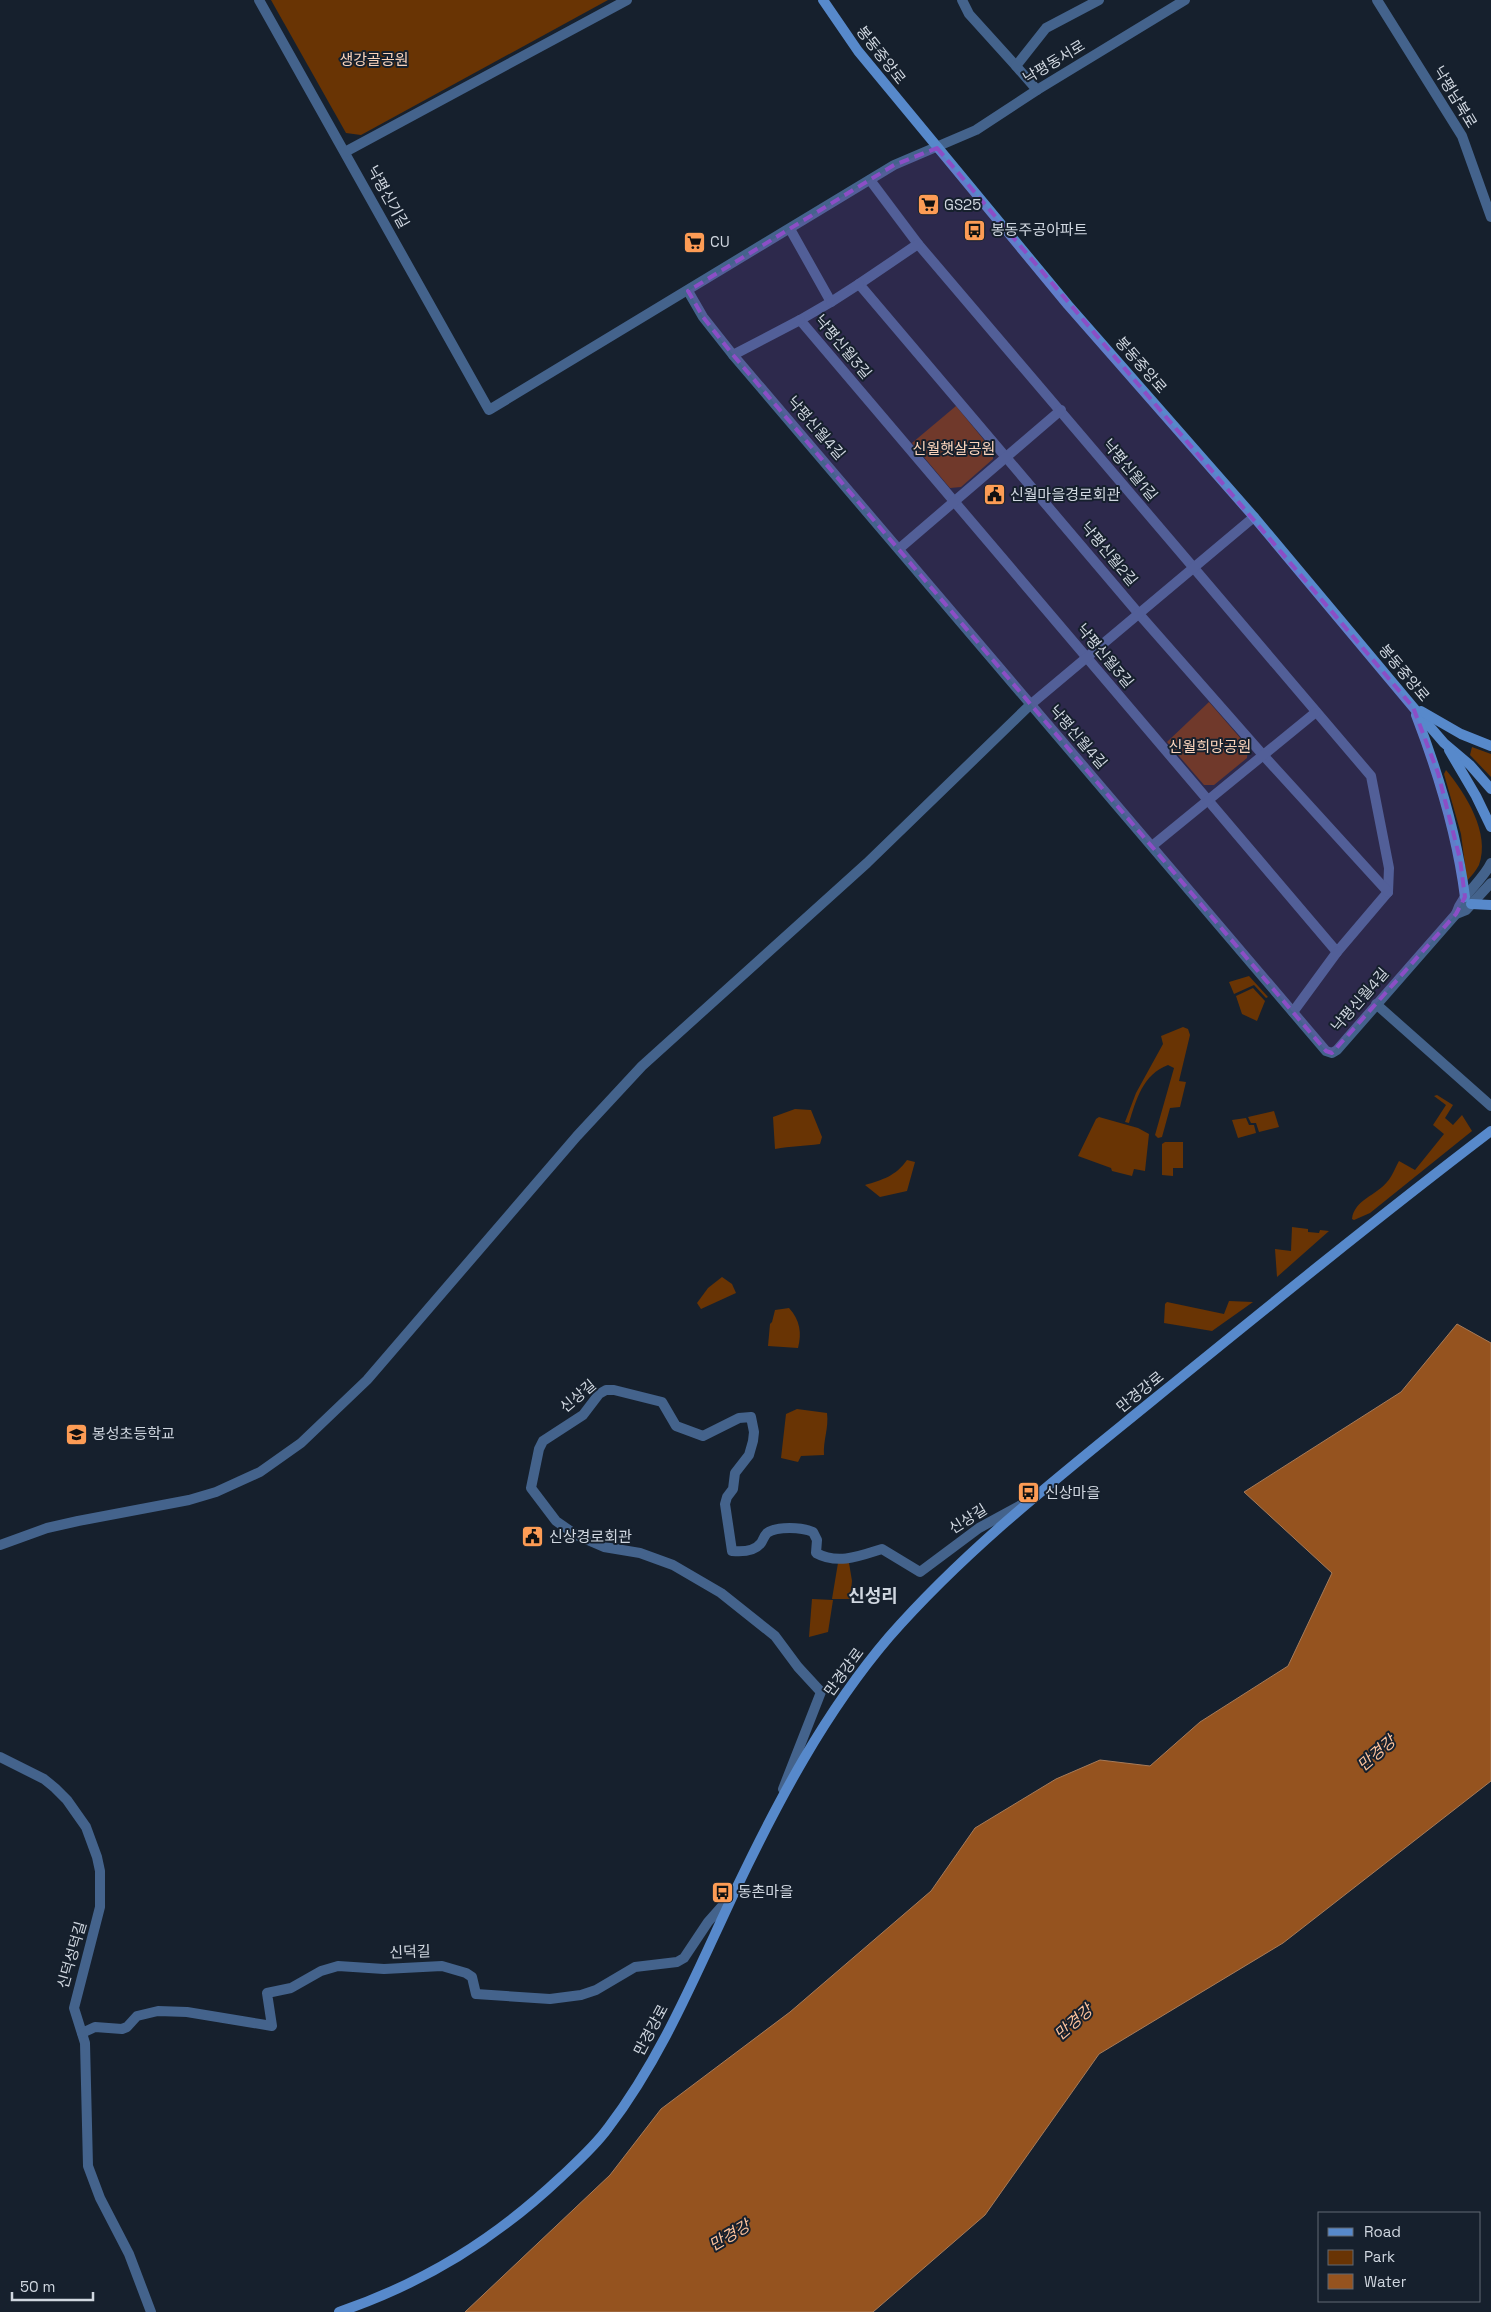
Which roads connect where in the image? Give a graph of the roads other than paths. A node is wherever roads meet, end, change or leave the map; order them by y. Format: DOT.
graph roads {
  1 [pos="259,0"];
  2 [pos="628,0"];
  3 [pos="823,0"];
  4 [pos="962,0"];
  5 [pos="1099,0"];
  6 [pos="1185,0"];
  7 [pos="1377,0"];
  8 [pos="1016,66"];
  9 [pos="1037,90"];
  10 [pos="937,148"];
  11 [pos="345,152"];
  12 [pos="870,180"];
  13 [pos="1491,217"];
  14 [pos="790,229"];
  15 [pos="918,244"];
  16 [pos="860,284"];
  17 [pos="688,291"];
  18 [pos="831,302"];
  19 [pos="800,320"];
  20 [pos="733,355"];
  21 [pos="488,410"];
  22 [pos="1061,410"];
  23 [pos="1007,456"];
  24 [pos="954,501"];
  25 [pos="1254,517"];
  26 [pos="900,548"];
  27 [pos="1193,568"];
  28 [pos="1139,614"];
  29 [pos="1086,658"];
  30 [pos="1030,705"];
  31 [pos="1413,707"];
  32 [pos="1316,712"];
  33 [pos="1444,743"];
  34 [pos="1491,746"];
  35 [pos="1263,755"];
  36 [pos="1491,789"];
  37 [pos="1208,800"];
  38 [pos="1491,827"];
  39 [pos="1152,846"];
  40 [pos="1491,863"];
  41 [pos="1491,883"];
  42 [pos="1388,892"];
  43 [pos="1468,901"];
  44 [pos="1491,905"];
  45 [pos="1336,952"];
  46 [pos="1376,1004"];
  47 [pos="1293,1012"];
  48 [pos="1491,1106"];
  49 [pos="1491,1131"];
  50 [pos="1031,1500"];
  51 [pos="0,1545"];
  52 [pos="0,1756"];
  53 [pos="772,1815"];
  54 [pos="735,1892"];
  55 [pos="82,2034"];
  56 [pos="152,2312"];
  57 [pos="339,2312"];
  1 -- 11 [label="street, 낙평신기길"];
  2 -- 11 [label="street"];
  3 -- 10 [label="street, 봉동중앙로"];
  4 -- 8 [label="street"];
  5 -- 8 [label="street"];
  6 -- 9 [label="street, 낙평동서로"];
  7 -- 13 [label="street, 낙평남북로"];
  8 -- 9 [label="street"];
  9 -- 10 [label="street, 낙평동서로"];
  10 -- 12 [label="street, 낙평동서로"];
  10 -- 25 [label="street, 봉동중앙로"];
  11 -- 21 [label="street, 낙평신기길"];
  12 -- 14 [label="street, 낙평동서로"];
  12 -- 15 [label="street, 낙평신월1길"];
  14 -- 17 [label="street, 낙평동서로"];
  14 -- 18 [label="street, 낙평신월3길"];
  15 -- 16 [label="street"];
  15 -- 22 [label="street, 낙평신월1길"];
  16 -- 18 [label="street"];
  16 -- 23 [label="street, 낙평신월2길"];
  17 -- 20 [label="street, 낙평신월4길"];
  17 -- 21 [label="street, 낙평동서로"];
  18 -- 19 [label="street, 낙평신월3길"];
  19 -- 20 [label="street, 낙평신월3길"];
  19 -- 24 [label="street, 낙평신월3길"];
  20 -- 26 [label="street, 낙평신월4길"];
  22 -- 23 [label="street"];
  22 -- 27 [label="street, 낙평신월1길"];
  23 -- 24 [label="street"];
  23 -- 28 [label="street, 낙평신월2길"];
  24 -- 26 [label="street"];
  24 -- 29 [label="street, 낙평신월3길"];
  25 -- 27 [label="street"];
  25 -- 31 [label="street, 봉동중앙로"];
  26 -- 30 [label="street, 낙평신월4길"];
  27 -- 28 [label="street"];
  27 -- 32 [label="street, 낙평신월1길"];
  28 -- 29 [label="street"];
  28 -- 35 [label="street, 낙평신월2길"];
  29 -- 30 [label="street"];
  29 -- 37 [label="street, 낙평신월3길"];
  30 -- 39 [label="street, 낙평신월4길"];
  30 -- 51 [label="street"];
  31 -- 33 [label="street, 봉동중앙로"];
  31 -- 34 [label="street"];
  31 -- 43 [label="street"];
  32 -- 35 [label="street"];
  32 -- 42 [label="street, 낙평신월1길"];
  33 -- 36 [label="street, 봉동중앙로"];
  33 -- 38 [label="street, 봉동중앙로"];
  35 -- 37 [label="street"];
  35 -- 42 [label="street, 낙평신월2길"];
  37 -- 39 [label="street"];
  37 -- 45 [label="street, 낙평신월3길"];
  39 -- 47 [label="street, 낙평신월4길"];
  40 -- 43 [label="street, 낙평신월4길"];
  41 -- 43 [label="street, 낙평신월4길"];
  42 -- 45 [label="street"];
  43 -- 44 [label="street"];
  43 -- 46 [label="street, 낙평신월4길"];
  45 -- 47 [label="street"];
  46 -- 47 [label="street, 낙평신월4길"];
  46 -- 48 [label="street"];
  49 -- 50 [label="street, 만경강로"];
  50 -- 53 [label="street, 만경강로"];
  50 -- 53 [label="street, 신상길"];
  52 -- 55 [label="street, 신덕성덕길"];
  53 -- 54 [label="street, 만경강로"];
  54 -- 55 [label="street, 신덕길"];
  54 -- 57 [label="street, 만경강로"];
  55 -- 56 [label="street, 신덕성덕길"];
}
